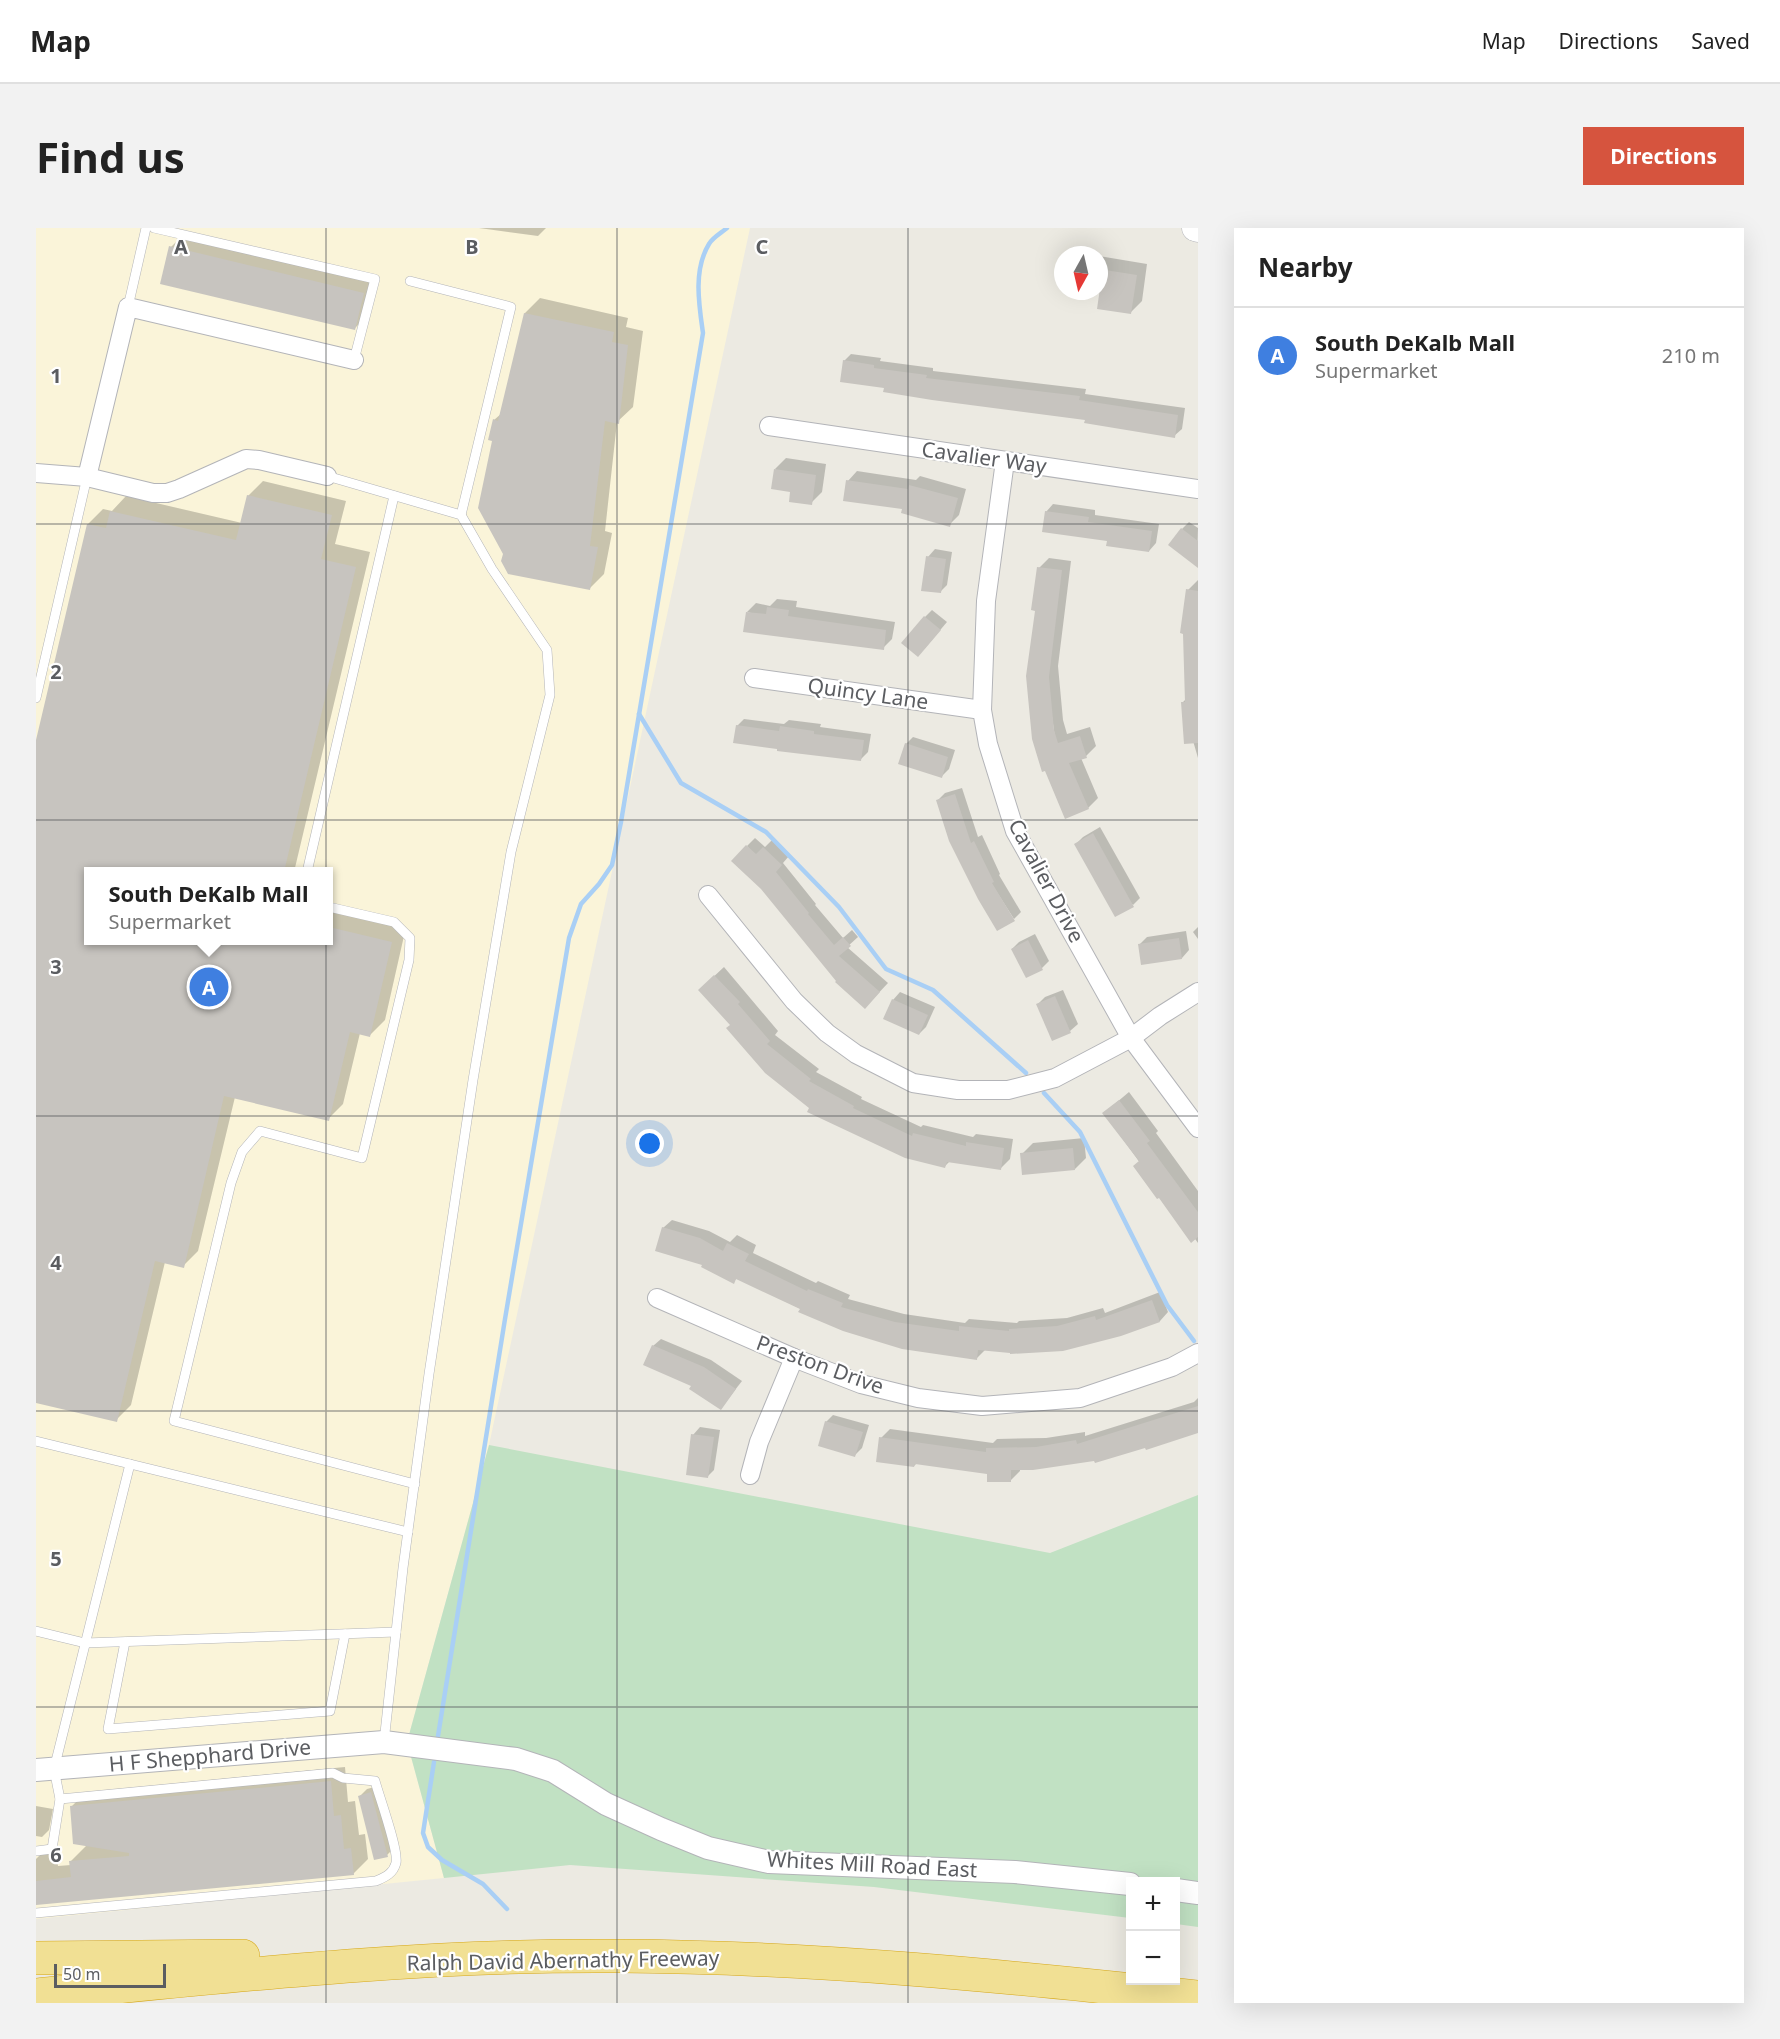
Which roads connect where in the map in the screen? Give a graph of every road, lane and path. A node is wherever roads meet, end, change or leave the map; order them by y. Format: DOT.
graph roads {
  1 [pos="146,228"];
  2 [pos="154,228"];
  3 [pos="410,281"];
  4 [pos="128,308"];
  5 [pos="354,360"];
  6 [pos="769,426"];
  7 [pos="1005,461"];
  8 [pos="36,473"];
  9 [pos="327,476"];
  10 [pos="87,477"];
  11 [pos="1198,489"];
  12 [pos="394,496"];
  13 [pos="461,515"];
  14 [pos="754,678"];
  15 [pos="36,698"];
  16 [pos="982,710"];
  17 [pos="308,867"];
  18 [pos="708,895"];
  19 [pos="333,909"];
  20 [pos="1198,992"];
  21 [pos="1131,1038"];
  22 [pos="1198,1128"];
  23 [pos="657,1298"];
  24 [pos="1198,1353"];
  25 [pos="794,1358"];
  26 [pos="36,1441"];
  27 [pos="130,1464"];
  28 [pos="750,1475"];
  29 [pos="415,1484"];
  30 [pos="408,1532"];
  31 [pos="36,1632"];
  32 [pos="396,1632"];
  33 [pos="345,1634"];
  34 [pos="125,1642"];
  35 [pos="85,1643"];
  36 [pos="384,1742"];
  37 [pos="45,1770"];
  38 [pos="60,1799"];
  39 [pos="36,1851"];
  40 [pos="1126,1883"];
  41 [pos="1180,1891"];
  42 [pos="1198,1893"];
  43 [pos="36,1913"];
  44 [pos="36,1958"];
  45 [pos="542,1958"];
  46 [pos="36,1995"];
  47 [pos="1198,1997"];
  1 -- 4 [label="lane"];
  2 -- 5 [label="lane"];
  3 -- 13 [label="lane"];
  4 -- 5 [label="street"];
  4 -- 10 [label="street"];
  6 -- 7 [label="street, Cavalier Way"];
  7 -- 11 [label="street, Cavalier Way"];
  7 -- 16 [label="street, Cavalier Drive"];
  8 -- 10 [label="street"];
  9 -- 10 [label="street"];
  9 -- 12 [label="lane"];
  10 -- 15 [label="lane"];
  12 -- 13 [label="lane"];
  12 -- 17 [label="lane"];
  13 -- 29 [label="lane"];
  14 -- 16 [label="street, Quincy Lane"];
  16 -- 21 [label="street, Cavalier Drive"];
  18 -- 21 [label="street"];
  19 -- 29 [label="lane"];
  20 -- 21 [label="street"];
  21 -- 22 [label="street, Cavalier Drive"];
  23 -- 25 [label="street, Preston Drive"];
  24 -- 25 [label="street, Preston Drive"];
  25 -- 28 [label="street"];
  26 -- 27 [label="lane"];
  27 -- 30 [label="lane"];
  27 -- 35 [label="lane"];
  29 -- 30 [label="lane"];
  30 -- 32 [label="lane"];
  31 -- 35 [label="lane"];
  32 -- 33 [label="lane"];
  32 -- 36 [label="lane"];
  33 -- 34 [label="lane"];
  33 -- 34 [label="lane"];
  34 -- 35 [label="lane"];
  35 -- 37 [label="lane"];
  36 -- 37 [label="street, H F Shepphard Drive"];
  36 -- 40 [label="street, Whites Mill Road East"];
  37 -- 38 [label="lane"];
  38 -- 39 [label="lane"];
  38 -- 43 [label="lane"];
  41 -- 42 [label="street"];
  44 -- 45 [label="highway"];
  45 -- 46 [label="highway, Ralph David Abernathy Freeway"];
  45 -- 47 [label="highway, Ralph David Abernathy Freeway"];
}
